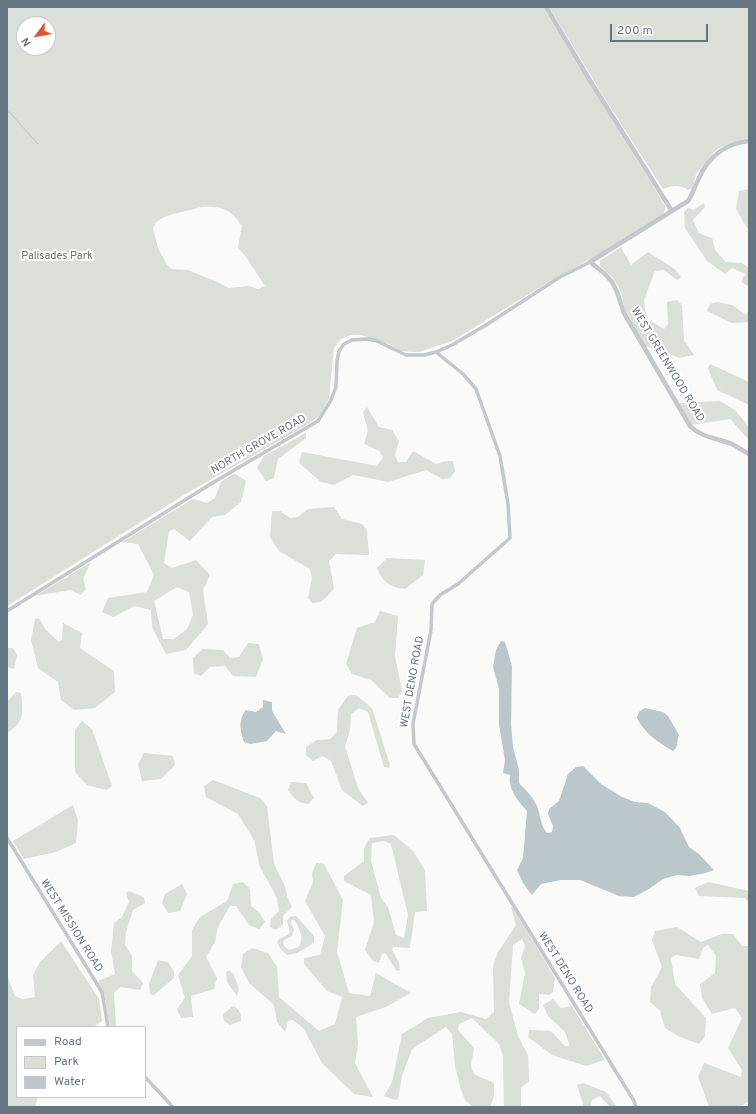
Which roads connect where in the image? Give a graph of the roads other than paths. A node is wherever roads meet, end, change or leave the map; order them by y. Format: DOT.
graph roads {
  1 [pos="546,7"];
  2 [pos="749,142"];
  3 [pos="672,211"];
  4 [pos="590,262"];
  5 [pos="436,352"];
  6 [pos="749,454"];
  7 [pos="7,611"];
  8 [pos="7,838"];
  9 [pos="108,1026"];
  10 [pos="146,1078"];
  11 [pos="173,1107"];
  12 [pos="636,1107"];
  1 -- 3 [label="street"];
  2 -- 3 [label="street"];
  3 -- 4 [label="street"];
  4 -- 5 [label="street, NORTH GROVE ROAD"];
  4 -- 6 [label="street, WEST GREENWOOD ROAD"];
  5 -- 7 [label="street, NORTH GROVE ROAD"];
  5 -- 12 [label="street, WEST DENO ROAD"];
  8 -- 9 [label="street, WEST MISSION ROAD"];
  10 -- 11 [label="street"];
}
